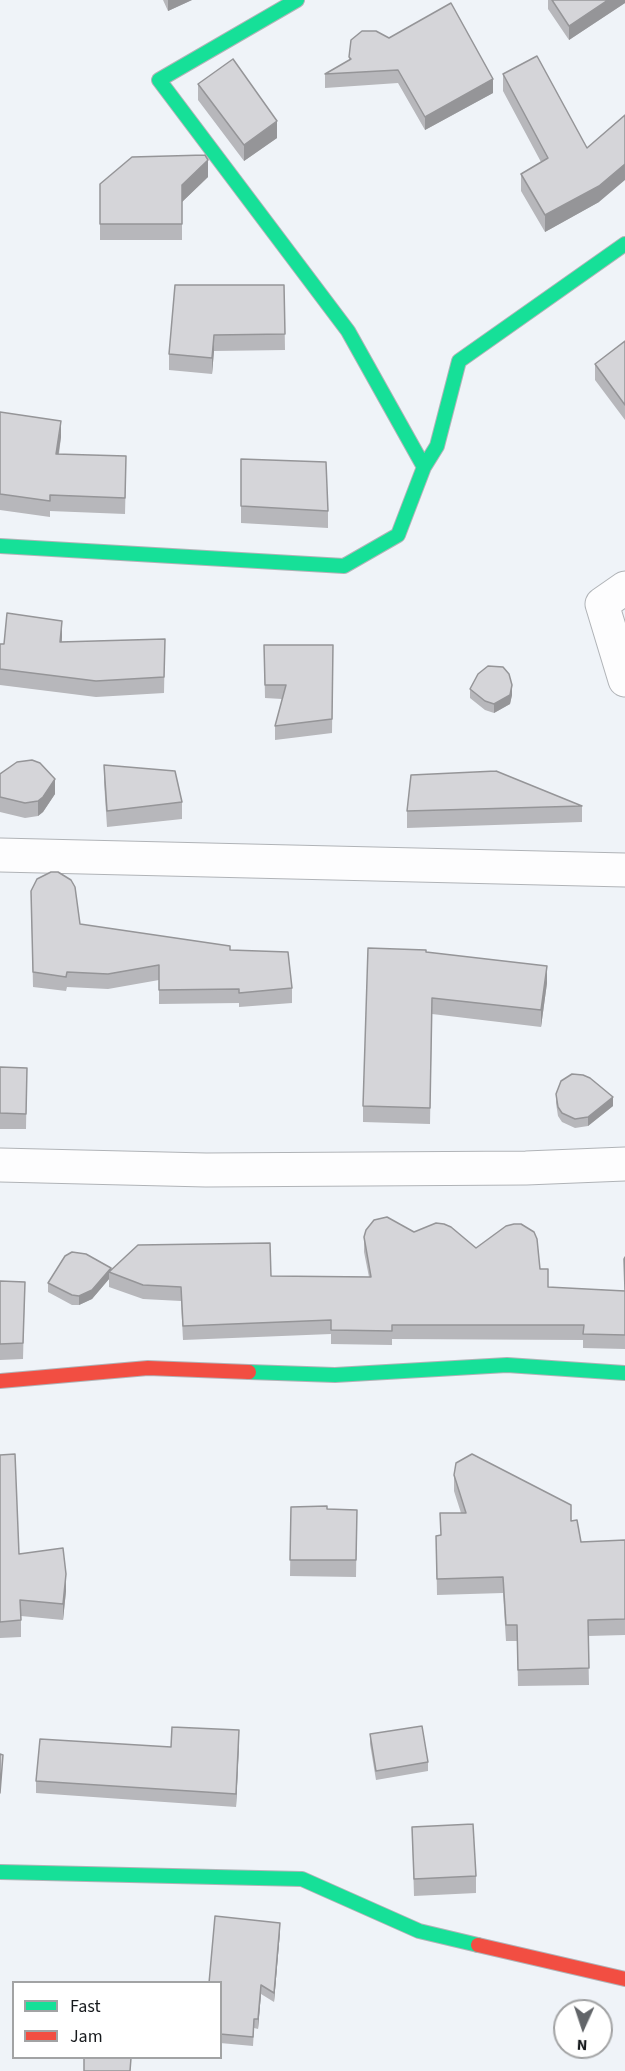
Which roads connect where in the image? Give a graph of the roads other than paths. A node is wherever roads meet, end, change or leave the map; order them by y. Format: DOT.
graph roads {
  1 [pos="297,0"];
  2 [pos="625,244"];
  3 [pos="424,467"];
  4 [pos="0,546"];
  5 [pos="625,588"];
  6 [pos="625,680"];
  7 [pos="0,855"];
  8 [pos="621,864"];
  9 [pos="625,1164"];
  10 [pos="0,1165"];
  11 [pos="625,1373"];
  12 [pos="0,1380"];
  13 [pos="0,1872"];
  14 [pos="625,1979"];
  1 -- 3 [label="street"];
  2 -- 3 [label="street"];
  3 -- 4 [label="street"];
  5 -- 6 [label="street"];
  7 -- 8 [label="street"];
  9 -- 10 [label="street"];
  11 -- 12 [label="street"];
  13 -- 14 [label="street"];
}
